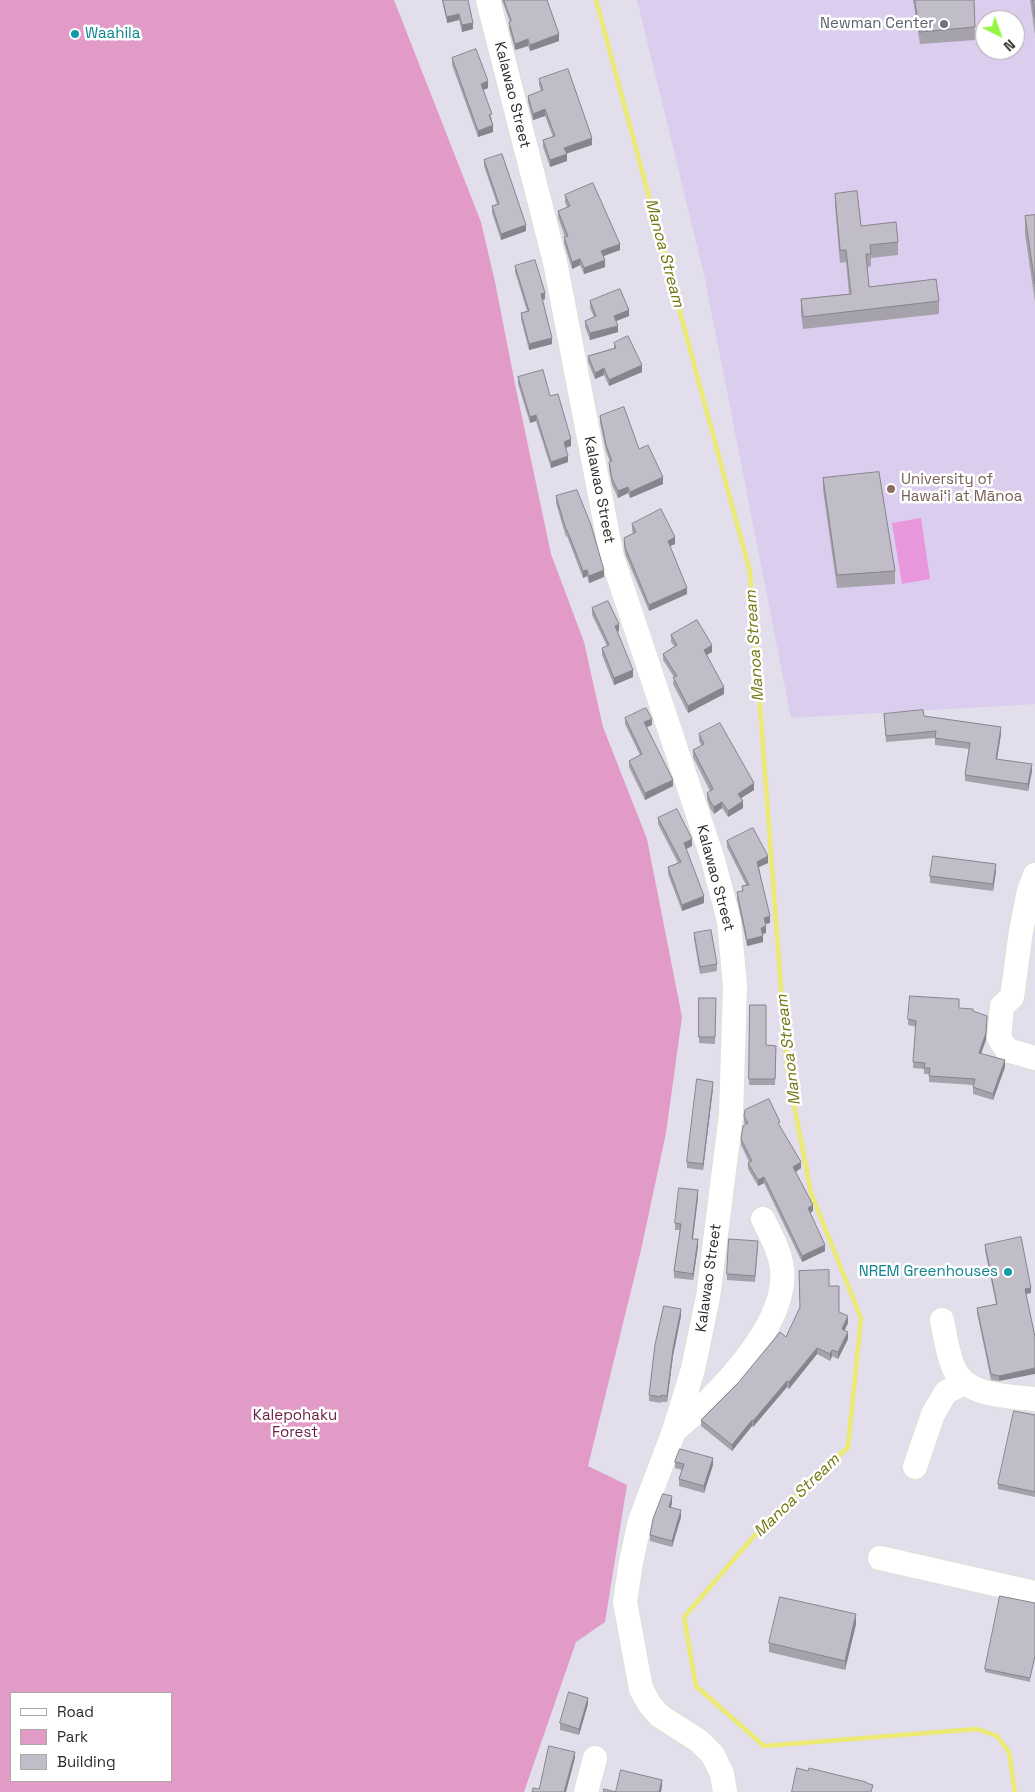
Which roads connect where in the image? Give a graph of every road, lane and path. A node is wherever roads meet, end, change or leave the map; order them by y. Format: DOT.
graph roads {
  1 [pos="488,0"];
  2 [pos="1035,875"];
  3 [pos="1035,1058"];
  4 [pos="763,1219"];
  5 [pos="942,1320"];
  6 [pos="693,1369"];
  7 [pos="731,1378"];
  8 [pos="964,1384"];
  9 [pos="1035,1399"];
  10 [pos="674,1431"];
  11 [pos="915,1466"];
  12 [pos="880,1558"];
  13 [pos="1035,1593"];
  14 [pos="595,1758"];
  15 [pos="586,1792"];
  16 [pos="725,1792"];
  1 -- 6 [label="street, Kalawao Street"];
  2 -- 3 [label="street"];
  4 -- 7 [label="street"];
  5 -- 8 [label="street"];
  6 -- 7 [label="street"];
  6 -- 10 [label="street, Kalawao Street"];
  7 -- 10 [label="street"];
  8 -- 9 [label="street"];
  8 -- 11 [label="street"];
  10 -- 16 [label="street, Kalawao Street"];
  12 -- 13 [label="street"];
  14 -- 15 [label="street"];
}
